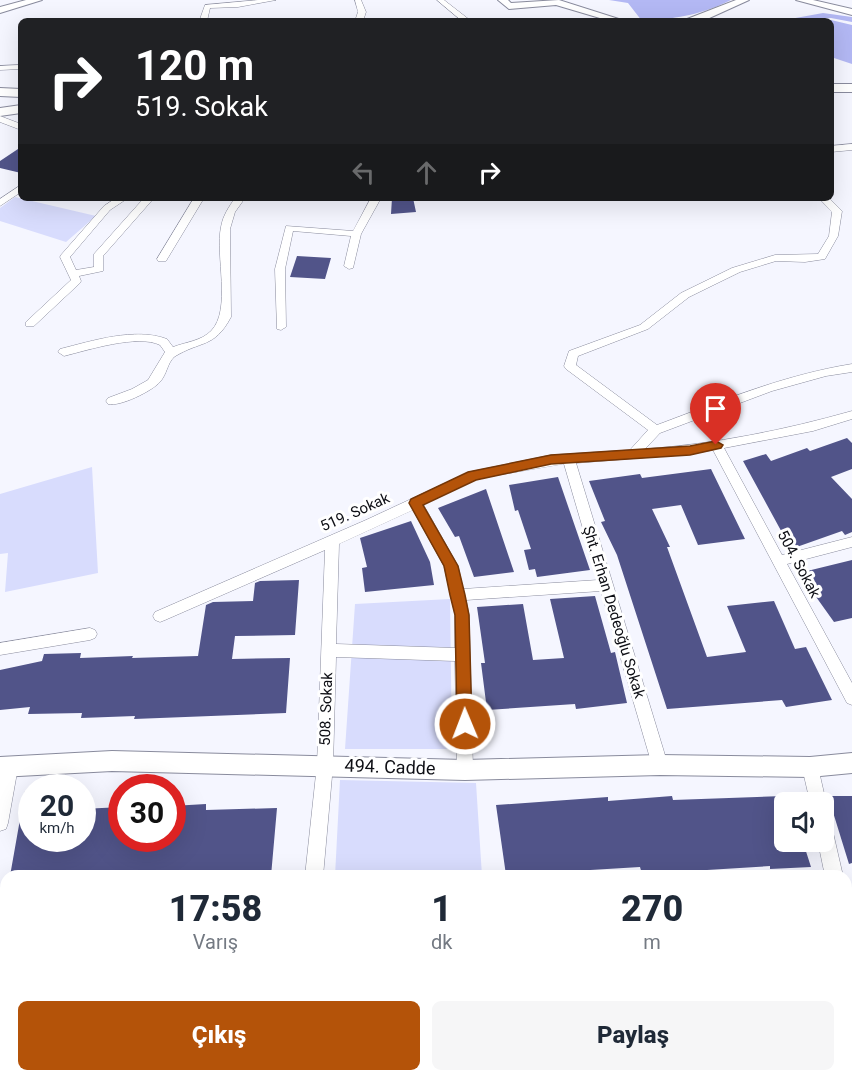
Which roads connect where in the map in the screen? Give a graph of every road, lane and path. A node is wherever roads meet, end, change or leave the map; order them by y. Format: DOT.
graph roads {
  1 [pos="38,0"];
  2 [pos="273,0"];
  3 [pos="358,0"];
  4 [pos="441,0"];
  5 [pos="503,0"];
  6 [pos="744,0"];
  7 [pos="801,0"];
  8 [pos="0,10"];
  9 [pos="852,12"];
  10 [pos="204,18"];
  11 [pos="360,18"];
  12 [pos="463,18"];
  13 [pos="610,18"];
  14 [pos="702,18"];
  15 [pos="18,67"];
  16 [pos="0,68"];
  17 [pos="18,77"];
  18 [pos="0,78"];
  19 [pos="0,83"];
  20 [pos="18,83"];
  21 [pos="834,88"];
  22 [pos="852,88"];
  23 [pos="0,92"];
  24 [pos="18,93"];
  25 [pos="834,97"];
  26 [pos="852,97"];
  27 [pos="18,109"];
  28 [pos="0,112"];
  29 [pos="0,118"];
  30 [pos="18,126"];
  31 [pos="852,147"];
  32 [pos="834,149"];
  33 [pos="18,190"];
  34 [pos="119,201"];
  35 [pos="146,201"];
  36 [pos="197,201"];
  37 [pos="238,201"];
  38 [pos="374,201"];
  39 [pos="827,201"];
  40 [pos="0,203"];
  41 [pos="356,234"];
  42 [pos="162,259"];
  43 [pos="349,266"];
  44 [pos="73,274"];
  45 [pos="30,324"];
  46 [pos="281,327"];
  47 [pos="64,352"];
  48 [pos="171,353"];
  49 [pos="852,369"];
  50 [pos="112,401"];
  51 [pos="852,415"];
  52 [pos="656,430"];
  53 [pos="716,445"];
  54 [pos="633,454"];
  55 [pos="568,459"];
  56 [pos="416,503"];
  57 [pos="332,541"];
  58 [pos="852,542"];
  59 [pos="779,561"];
  60 [pos="607,585"];
  61 [pos="458,595"];
  62 [pos="160,616"];
  63 [pos="90,634"];
  64 [pos="0,649"];
  65 [pos="328,650"];
  66 [pos="463,655"];
  67 [pos="852,698"];
  68 [pos="852,763"];
  69 [pos="325,765"];
  70 [pos="660,765"];
  71 [pos="5,767"];
  72 [pos="810,767"];
  73 [pos="465,770"];
  74 [pos="816,792"];
  75 [pos="0,823"];
  76 [pos="829,852"];
  77 [pos="315,870"];
  78 [pos="833,870"];
  1 -- 8 [label="street"];
  2 -- 10 [label="street"];
  3 -- 11 [label="street"];
  4 -- 12 [label="street"];
  5 -- 13 [label="street"];
  6 -- 14 [label="street"];
  7 -- 9 [label="street"];
  15 -- 16 [label="street"];
  17 -- 18 [label="highway"];
  19 -- 20 [label="highway"];
  21 -- 22 [label="highway"];
  23 -- 24 [label="highway"];
  25 -- 26 [label="highway"];
  27 -- 28 [label="highway"];
  29 -- 30 [label="street"];
  31 -- 32 [label="street"];
  33 -- 40 [label="street"];
  34 -- 44 [label="street"];
  35 -- 44 [label="street"];
  36 -- 42 [label="street"];
  37 -- 48 [label="street"];
  38 -- 41 [label="street"];
  39 -- 52 [label="street"];
  41 -- 43 [label="street"];
  41 -- 46 [label="street"];
  44 -- 45 [label="street"];
  47 -- 48 [label="street"];
  48 -- 50 [label="street"];
  49 -- 52 [label="street"];
  51 -- 53 [label="street, 519. Sokak"];
  52 -- 54 [label="street"];
  53 -- 54 [label="street, 519. Sokak"];
  53 -- 59 [label="street, 504. Sokak"];
  54 -- 55 [label="street, 519. Sokak"];
  55 -- 56 [label="street, 519. Sokak"];
  55 -- 60 [label="street, Şht. Erhan Dedeoğlu Sokak"];
  56 -- 57 [label="street, 519. Sokak"];
  56 -- 61 [label="street"];
  57 -- 62 [label="street, 519. Sokak"];
  57 -- 65 [label="street, 508. Sokak"];
  58 -- 59 [label="street"];
  59 -- 67 [label="street, 504. Sokak"];
  60 -- 61 [label="street"];
  60 -- 70 [label="street, Şht. Erhan Dedeoğlu Sokak"];
  61 -- 66 [label="street"];
  63 -- 64 [label="street"];
  65 -- 66 [label="street"];
  65 -- 69 [label="street, 508. Sokak"];
  66 -- 73 [label="street"];
  68 -- 72 [label="street, 494. Cadde"];
  69 -- 71 [label="street, 494. Cadde"];
  69 -- 73 [label="street, 494. Cadde"];
  69 -- 77 [label="street, 508. Sokak"];
  70 -- 72 [label="street, 494. Cadde"];
  70 -- 73 [label="street, 494. Cadde"];
  71 -- 75 [label="street"];
  72 -- 74 [label="street"];
  76 -- 78 [label="street"];
}
